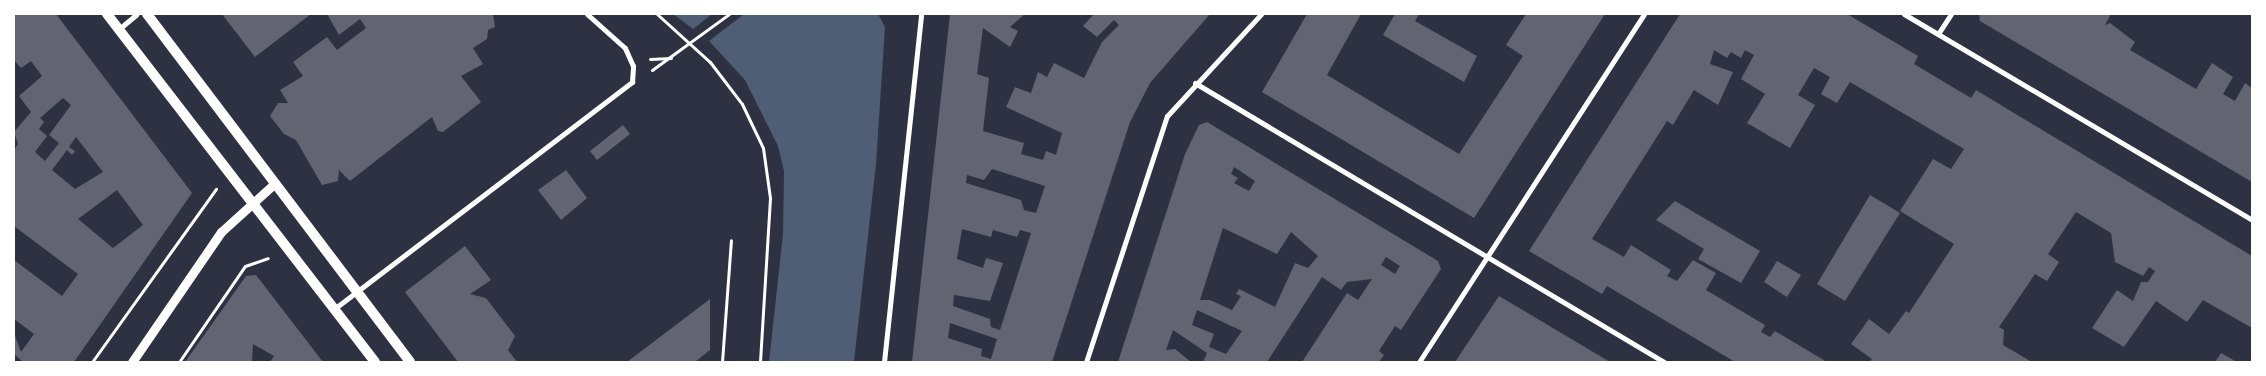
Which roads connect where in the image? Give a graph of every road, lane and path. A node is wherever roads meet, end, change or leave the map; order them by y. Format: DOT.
graph roads {
  1 [pos="107,14"];
  2 [pos="137,14"];
  3 [pos="147,14"];
  4 [pos="587,14"];
  5 [pos="657,14"];
  6 [pos="729,14"];
  7 [pos="921,14"];
  8 [pos="1261,14"];
  9 [pos="1644,14"];
  10 [pos="1904,14"];
  11 [pos="1951,14"];
  12 [pos="119,30"];
  13 [pos="1938,34"];
  14 [pos="672,58"];
  15 [pos="1195,83"];
  16 [pos="230,174"];
  17 [pos="275,183"];
  18 [pos="252,202"];
  19 [pos="2252,220"];
  20 [pos="730,240"];
  21 [pos="285,246"];
  22 [pos="1487,257"];
  23 [pos="357,291"];
  24 [pos="334,309"];
  25 [pos="92,362"];
  26 [pos="132,362"];
  27 [pos="179,362"];
  28 [pos="375,362"];
  29 [pos="410,362"];
  30 [pos="722,362"];
  31 [pos="760,362"];
  32 [pos="884,362"];
  33 [pos="1086,362"];
  34 [pos="1419,362"];
  35 [pos="1664,362"];
  1 -- 12 [label="main road"];
  2 -- 12 [label="street"];
  3 -- 17 [label="main road"];
  4 -- 23 [label="street"];
  5 -- 31 [label="path"];
  6 -- 14 [label="path"];
  7 -- 32 [label="street"];
  8 -- 15 [label="street"];
  9 -- 22 [label="street"];
  10 -- 13 [label="street"];
  11 -- 13 [label="street"];
  12 -- 16 [label="main road"];
  13 -- 19 [label="street"];
  15 -- 22 [label="street"];
  15 -- 33 [label="street"];
  16 -- 18 [label="main road"];
  16 -- 25 [label="path"];
  17 -- 18 [label="street"];
  17 -- 23 [label="main road"];
  18 -- 21 [label="main road"];
  18 -- 26 [label="street"];
  20 -- 30 [label="path"];
  21 -- 24 [label="main road"];
  21 -- 27 [label="path"];
  22 -- 34 [label="street"];
  22 -- 35 [label="street"];
  23 -- 24 [label="street"];
  23 -- 29 [label="main road"];
  24 -- 28 [label="main road"];
}
